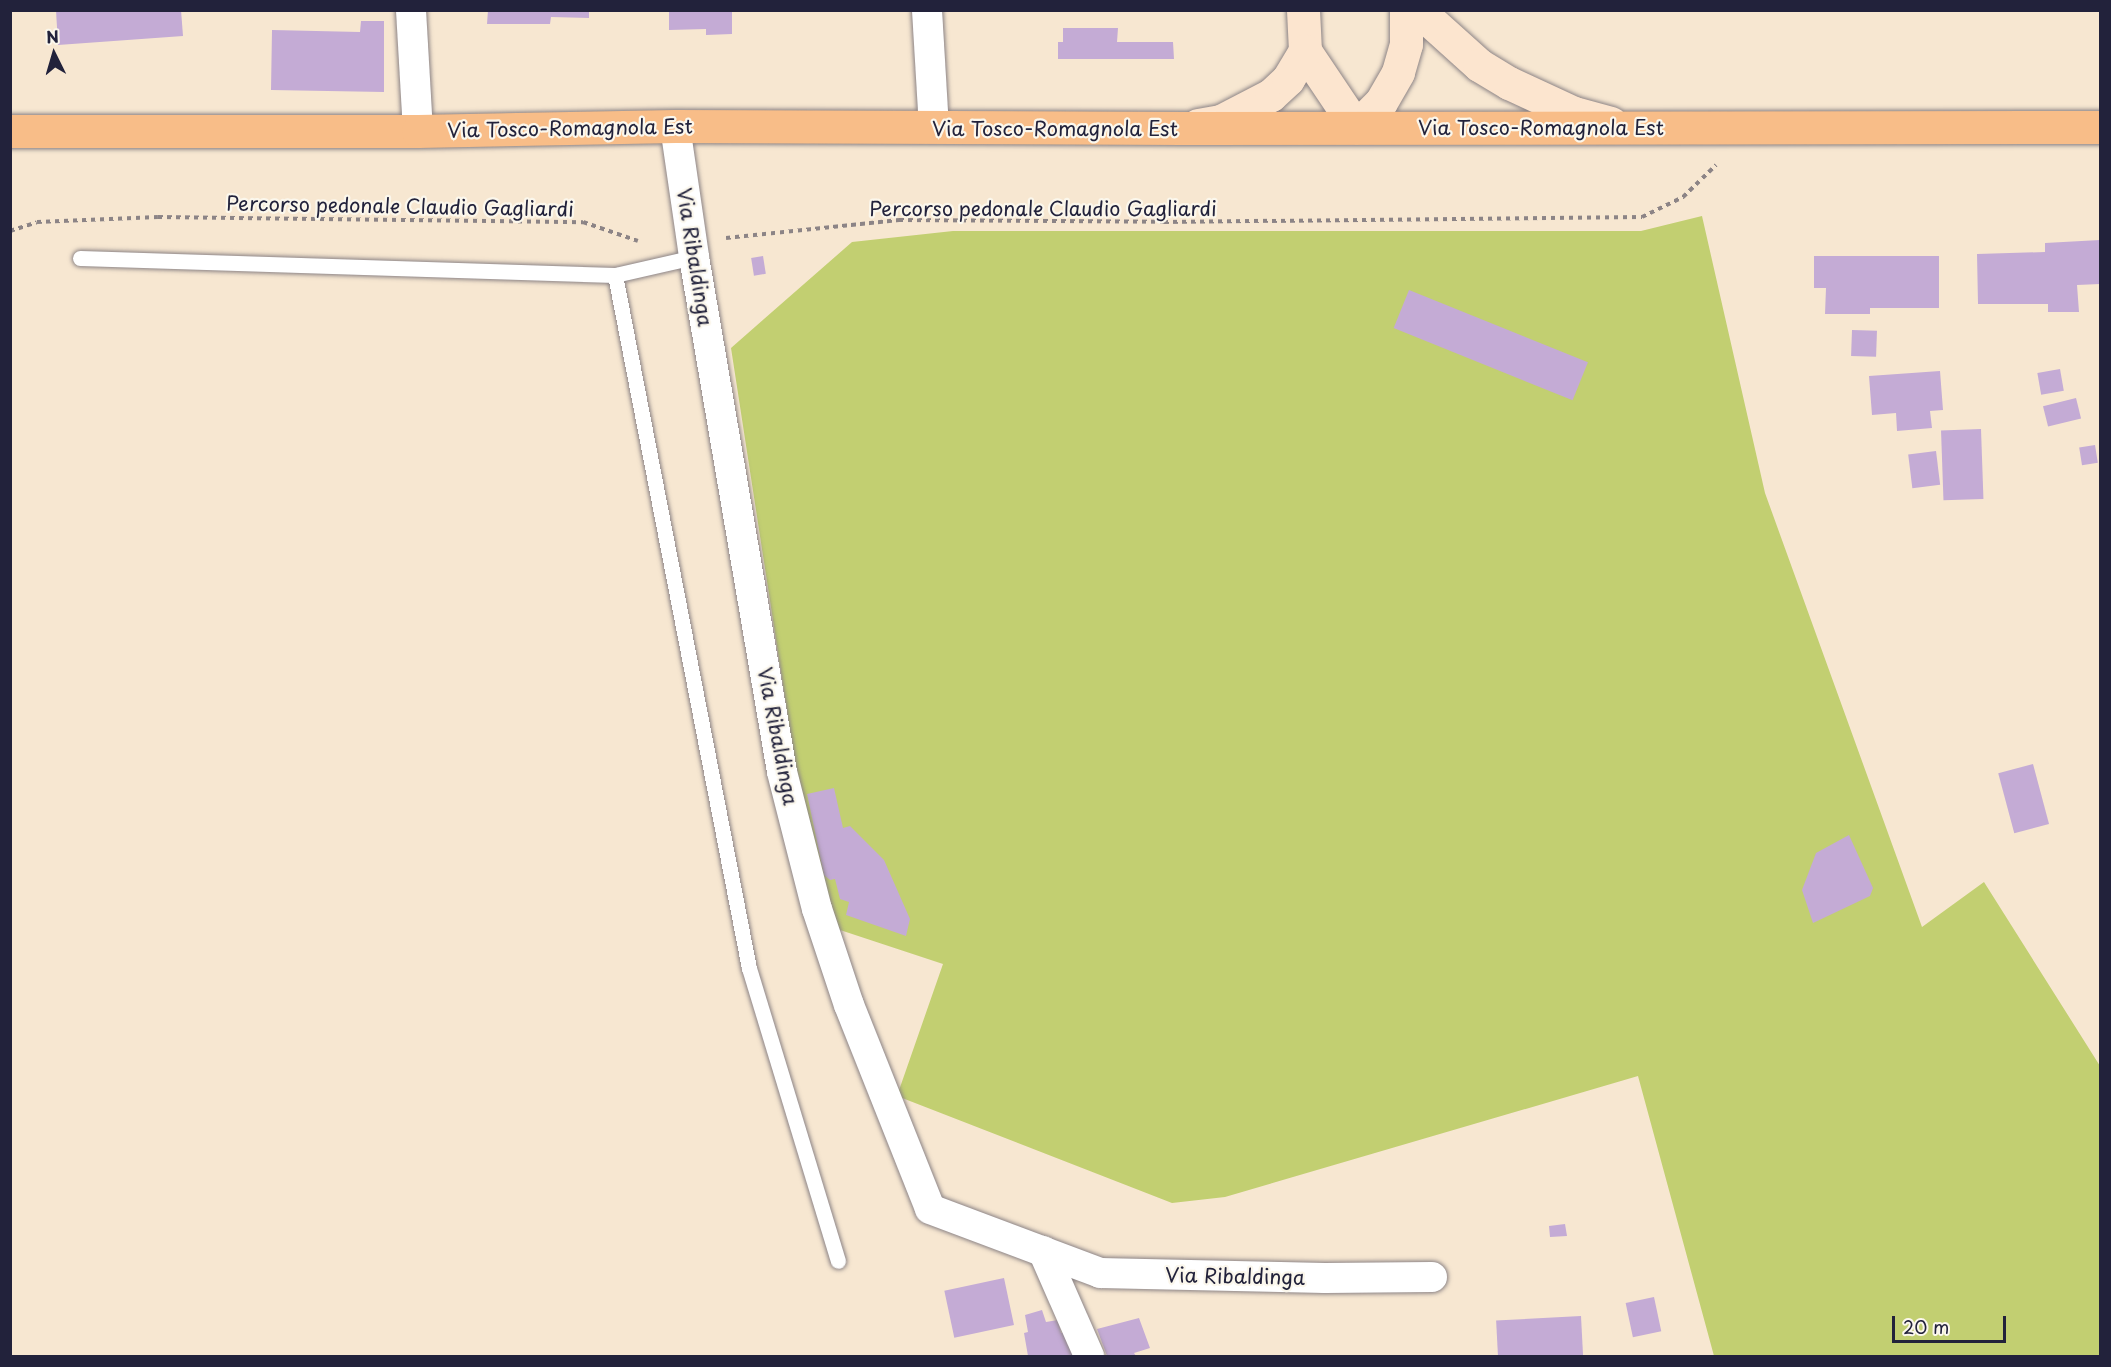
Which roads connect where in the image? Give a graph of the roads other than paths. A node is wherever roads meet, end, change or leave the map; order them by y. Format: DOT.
graph roads {
  1 [pos="411,10"];
  2 [pos="927,10"];
  3 [pos="1303,10"];
  4 [pos="1406,10"];
  5 [pos="1418,10"];
  6 [pos="1305,51"];
  7 [pos="675,126"];
  8 [pos="1356,127"];
  9 [pos="2100,127"];
  10 [pos="934,128"];
  11 [pos="1183,128"];
  12 [pos="1631,128"];
  13 [pos="10,131"];
  14 [pos="418,131"];
  15 [pos="693,248"];
  16 [pos="80,258"];
  17 [pos="615,275"];
  18 [pos="1043,1251"];
  19 [pos="838,1261"];
  20 [pos="1432,1277"];
  21 [pos="1089,1356"];
  1 -- 14 [label="street"];
  2 -- 10 [label="street"];
  3 -- 6 [label="main road"];
  4 -- 8 [label="main road"];
  5 -- 12 [label="main road"];
  6 -- 8 [label="main road"];
  6 -- 11 [label="main road"];
  7 -- 10 [label="main road, Via Tosco-Romagnola Est"];
  7 -- 14 [label="main road, Via Tosco-Romagnola Est"];
  7 -- 15 [label="street, Via Ribaldinga"];
  8 -- 11 [label="main road, Via Tosco-Romagnola Est"];
  8 -- 12 [label="main road, Via Tosco-Romagnola Est"];
  9 -- 12 [label="main road, Via Tosco-Romagnola Est"];
  10 -- 11 [label="main road, Via Tosco-Romagnola Est"];
  13 -- 14 [label="main road, Via Tosco-Romagnola Est"];
  15 -- 17 [label="lane"];
  15 -- 18 [label="street, Via Ribaldinga"];
  16 -- 17 [label="lane"];
  17 -- 19 [label="lane"];
  18 -- 20 [label="street, Via Ribaldinga"];
  18 -- 21 [label="street"];
}
